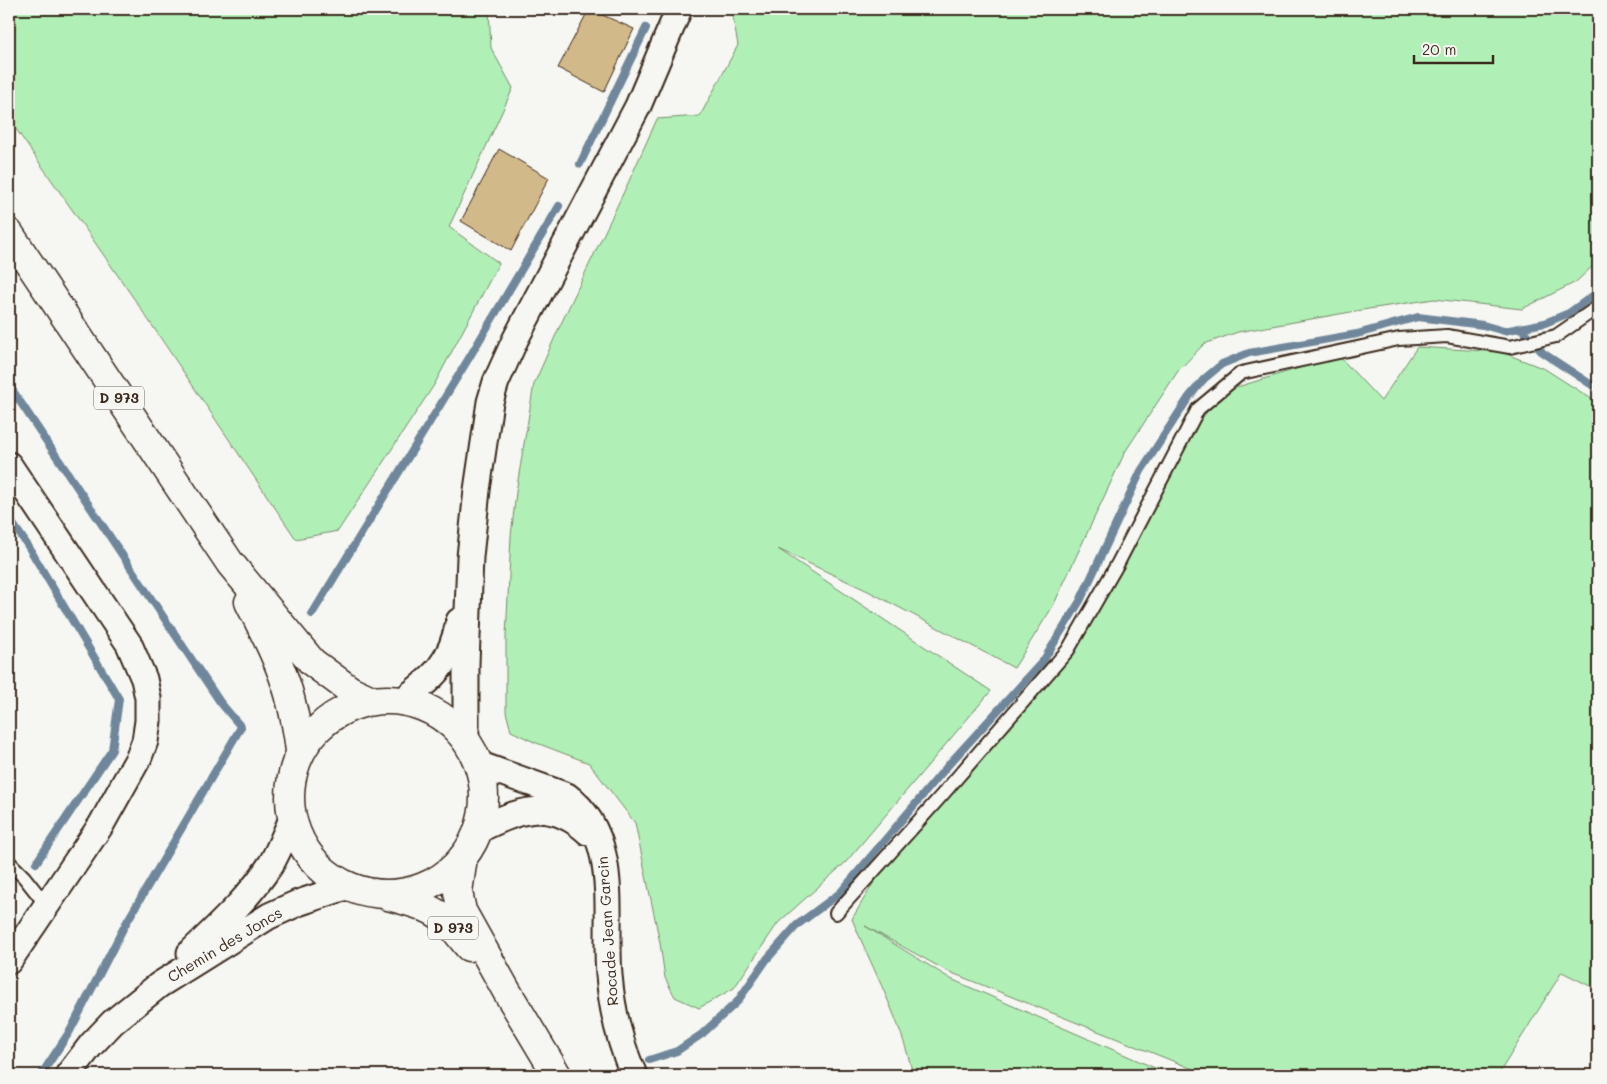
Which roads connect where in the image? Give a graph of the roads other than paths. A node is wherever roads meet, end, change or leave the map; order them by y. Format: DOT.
graph roads {
  1 [pos="679,9"];
  2 [pos="9,233"];
  3 [pos="1598,307"];
  4 [pos="9,465"];
  5 [pos="470,557"];
  6 [pos="230,563"];
  7 [pos="374,701"];
  8 [pos="402,701"];
  9 [pos="300,751"];
  10 [pos="472,752"];
  11 [pos="292,819"];
  12 [pos="478,830"];
  13 [pos="601,844"];
  14 [pos="463,857"];
  15 [pos="9,862"];
  16 [pos="349,886"];
  17 [pos="380,894"];
  18 [pos="48,906"];
  19 [pos="836,913"];
  20 [pos="9,962"];
  21 [pos="158,985"];
  22 [pos="506,990"];
  23 [pos="68,1075"];
  24 [pos="557,1075"];
  25 [pos="634,1075"];
  1 -- 5 [label="street"];
  2 -- 6 [label="main road, D 973"];
  3 -- 19 [label="lane"];
  4 -- 18 [label="street"];
  5 -- 8 [label="street"];
  5 -- 10 [label="street"];
  6 -- 7 [label="main road, D 973"];
  6 -- 9 [label="main road, D 973"];
  7 -- 8 [label="main road"];
  7 -- 9 [label="main road"];
  8 -- 10 [label="main road"];
  9 -- 11 [label="main road"];
  10 -- 12 [label="main road"];
  10 -- 13 [label="street, Rocade Jean Garcin"];
  11 -- 16 [label="main road"];
  11 -- 21 [label="street, Chemin des Joncs"];
  12 -- 13 [label="street, Rocade Jean Garcin"];
  12 -- 14 [label="main road"];
  13 -- 25 [label="street, Rocade Jean Garcin"];
  14 -- 17 [label="main road"];
  14 -- 22 [label="main road, D 973"];
  15 -- 18 [label="lane"];
  16 -- 17 [label="main road"];
  16 -- 21 [label="street, Chemin des Joncs"];
  17 -- 22 [label="main road, D 973"];
  18 -- 20 [label="street"];
  21 -- 23 [label="street, Chemin des Joncs"];
  22 -- 24 [label="main road, D 973"];
}
